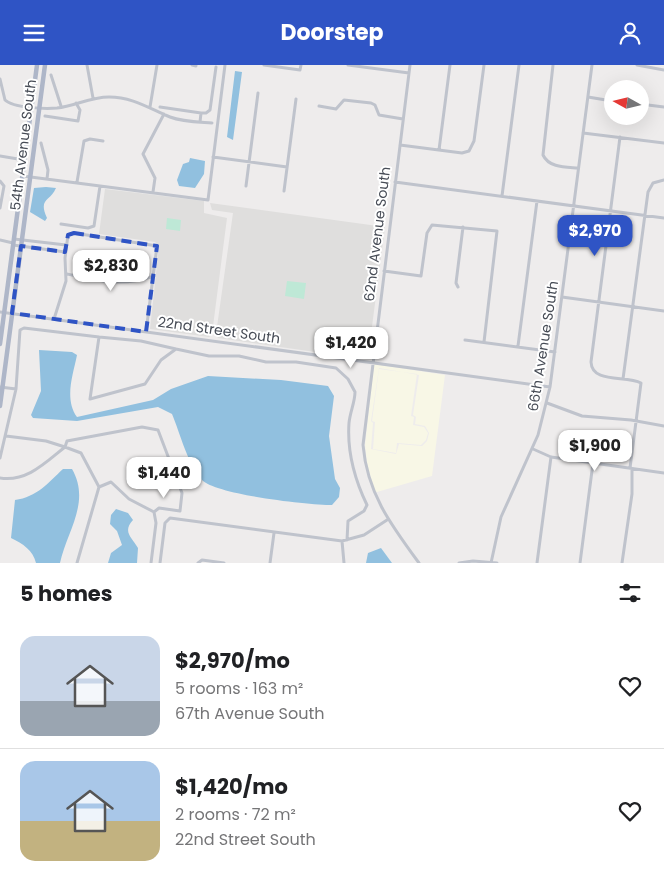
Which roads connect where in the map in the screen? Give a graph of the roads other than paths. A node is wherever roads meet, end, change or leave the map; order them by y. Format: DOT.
graph roads {
  1 [pos="37,65"];
  2 [pos="45,65"];
  3 [pos="87,65"];
  4 [pos="157,65"];
  5 [pos="192,65"];
  6 [pos="196,65"];
  7 [pos="225,65"];
  8 [pos="264,65"];
  9 [pos="301,65"];
  10 [pos="348,65"];
  11 [pos="410,65"];
  12 [pos="450,65"];
  13 [pos="484,65"];
  14 [pos="519,65"];
  15 [pos="553,65"];
  16 [pos="592,65"];
  17 [pos="637,65"];
  18 [pos="371,66"];
  19 [pos="216,67"];
  20 [pos="664,70"];
  21 [pos="409,73"];
  22 [pos="51,75"];
  23 [pos="0,79"];
  24 [pos="258,93"];
  25 [pos="588,97"];
  26 [pos="93,98"];
  27 [pos="296,99"];
  28 [pos="604,100"];
  29 [pos="76,103"];
  30 [pos="649,105"];
  31 [pos="319,106"];
  32 [pos="40,107"];
  33 [pos="61,107"];
  34 [pos="150,107"];
  35 [pos="160,107"];
  36 [pos="664,107"];
  37 [pos="31,108"];
  38 [pos="201,113"];
  39 [pos="164,114"];
  40 [pos="45,116"];
  41 [pos="403,119"];
  42 [pos="200,122"];
  43 [pos="212,123"];
  44 [pos="583,133"];
  45 [pos="620,137"];
  46 [pos="103,141"];
  47 [pos="41,143"];
  48 [pos="664,143"];
  49 [pos="400,145"];
  50 [pos="439,150"];
  51 [pos="0,156"];
  52 [pos="213,157"];
  53 [pos="24,160"];
  54 [pos="249,161"];
  55 [pos="287,167"];
  56 [pos="578,169"];
  57 [pos="22,176"];
  58 [pos="30,177"];
  59 [pos="47,179"];
  60 [pos="664,180"];
  61 [pos="0,181"];
  62 [pos="78,182"];
  63 [pos="395,182"];
  64 [pos="100,185"];
  65 [pos="246,186"];
  66 [pos="284,191"];
  67 [pos="153,193"];
  68 [pos="502,196"];
  69 [pos="1,198"];
  70 [pos="537,201"];
  71 [pos="574,206"];
  72 [pos="0,208"];
  73 [pos="610,211"];
  74 [pos="645,215"];
  75 [pos="664,218"];
  76 [pos="61,224"];
  77 [pos="463,227"];
  78 [pos="0,240"];
  79 [pos="22,240"];
  80 [pos="13,242"];
  81 [pos="66,245"];
  82 [pos="22,246"];
  83 [pos="65,252"];
  84 [pos="112,259"];
  85 [pos="384,271"];
  86 [pos="66,273"];
  87 [pos="154,275"];
  88 [pos="109,283"];
  89 [pos="458,287"];
  90 [pos="562,297"];
  91 [pos="598,302"];
  92 [pos="633,307"];
  93 [pos="664,311"];
  94 [pos="2,312"];
  95 [pos="12,313"];
  96 [pos="54,319"];
  97 [pos="146,332"];
  98 [pos="99,337"];
  99 [pos="466,340"];
  100 [pos="484,342"];
  101 [pos="0,344"];
  102 [pos="518,346"];
  103 [pos="176,349"];
  104 [pos="555,352"];
  105 [pos="372,362"];
  106 [pos="623,379"];
  107 [pos="1,387"];
  108 [pos="550,387"];
  109 [pos="16,389"];
  110 [pos="547,403"];
  111 [pos="0,406"];
  112 [pos="636,422"];
  113 [pos="664,426"];
  114 [pos="6,436"];
  115 [pos="65,447"];
  116 [pos="533,449"];
  117 [pos="552,457"];
  118 [pos="0,458"];
  119 [pos="593,463"];
  120 [pos="631,468"];
  121 [pos="664,473"];
  122 [pos="0,479"];
  123 [pos="99,487"];
  124 [pos="154,512"];
  125 [pos="387,520"];
  126 [pos="274,533"];
  127 [pos="345,541"];
  128 [pos="198,562"];
  129 [pos="77,563"];
  130 [pos="151,563"];
  131 [pos="160,563"];
  132 [pos="224,563"];
  133 [pos="270,563"];
  134 [pos="344,563"];
  135 [pos="419,563"];
  136 [pos="459,563"];
  137 [pos="492,563"];
  138 [pos="497,563"];
  139 [pos="537,563"];
  140 [pos="580,563"];
  141 [pos="622,563"];
  1 -- 37 [label="main road, 54th Avenue South"];
  2 -- 32 [label="main road, 54th Avenue South"];
  3 -- 26 [label="street"];
  4 -- 34 [label="street"];
  5 -- 6 [label="street"];
  7 -- 52 [label="street"];
  8 -- 9 [label="street"];
  10 -- 18 [label="street"];
  11 -- 21 [label="street, 62nd Avenue South"];
  12 -- 50 [label="street"];
  13 -- 50 [label="street"];
  14 -- 68 [label="street"];
  15 -- 56 [label="street"];
  16 -- 25 [label="street, 66th Avenue South"];
  17 -- 20 [label="street"];
  18 -- 21 [label="street"];
  19 -- 38 [label="street"];
  21 -- 41 [label="street, 62nd Avenue South"];
  22 -- 33 [label="street"];
  23 -- 37 [label="street"];
  24 -- 54 [label="street"];
  25 -- 28 [label="street"];
  25 -- 44 [label="street, 66th Avenue South"];
  26 -- 29 [label="street"];
  26 -- 34 [label="street"];
  27 -- 55 [label="street"];
  29 -- 33 [label="street"];
  29 -- 40 [label="street"];
  30 -- 36 [label="street"];
  31 -- 41 [label="street"];
  32 -- 33 [label="street"];
  32 -- 37 [label="street"];
  32 -- 58 [label="main road, 54th Avenue South"];
  34 -- 39 [label="street"];
  35 -- 38 [label="street"];
  37 -- 53 [label="main road, 54th Avenue South"];
  38 -- 42 [label="street"];
  39 -- 42 [label="street"];
  39 -- 67 [label="street"];
  41 -- 49 [label="street, 62nd Avenue South"];
  42 -- 43 [label="street"];
  44 -- 45 [label="street"];
  44 -- 56 [label="street, 66th Avenue South"];
  45 -- 48 [label="street"];
  45 -- 73 [label="street"];
  46 -- 62 [label="street"];
  47 -- 59 [label="street"];
  49 -- 50 [label="street"];
  49 -- 63 [label="street, 62nd Avenue South"];
  51 -- 53 [label="street"];
  52 -- 54 [label="street"];
  52 -- 67 [label="street"];
  53 -- 57 [label="main road, 54th Avenue South"];
  54 -- 55 [label="street"];
  54 -- 65 [label="street"];
  55 -- 66 [label="street"];
  56 -- 71 [label="street, 66th Avenue South"];
  57 -- 58 [label="street"];
  57 -- 80 [label="main road, 54th Avenue South"];
  58 -- 59 [label="street"];
  58 -- 79 [label="main road, 54th Avenue South"];
  59 -- 62 [label="street"];
  60 -- 74 [label="street"];
  61 -- 69 [label="street"];
  62 -- 64 [label="street"];
  63 -- 68 [label="street"];
  63 -- 85 [label="street, 62nd Avenue South"];
  64 -- 67 [label="street"];
  64 -- 76 [label="street"];
  68 -- 70 [label="street"];
  69 -- 72 [label="street"];
  70 -- 71 [label="street"];
  70 -- 102 [label="street"];
  71 -- 73 [label="street"];
  71 -- 90 [label="street, 66th Avenue South"];
  73 -- 74 [label="street"];
  73 -- 91 [label="street"];
  74 -- 75 [label="street"];
  74 -- 92 [label="street"];
  77 -- 85 [label="street"];
  77 -- 89 [label="street"];
  77 -- 100 [label="street"];
  78 -- 80 [label="street"];
  79 -- 80 [label="street"];
  79 -- 81 [label="street"];
  79 -- 82 [label="main road, 54th Avenue South"];
  80 -- 82 [label="street"];
  80 -- 94 [label="main road, 54th Avenue South"];
  81 -- 83 [label="street"];
  81 -- 87 [label="street"];
  82 -- 83 [label="street"];
  82 -- 95 [label="main road, 54th Avenue South"];
  83 -- 86 [label="street"];
  84 -- 88 [label="street"];
  85 -- 105 [label="street, 62nd Avenue South"];
  86 -- 88 [label="street"];
  86 -- 96 [label="street"];
  87 -- 88 [label="street"];
  87 -- 97 [label="street"];
  90 -- 91 [label="street"];
  90 -- 104 [label="street, 66th Avenue South"];
  91 -- 92 [label="street"];
  91 -- 106 [label="street"];
  92 -- 93 [label="street"];
  92 -- 106 [label="street"];
  94 -- 95 [label="street, 22nd Street South"];
  94 -- 101 [label="main road, 54th Avenue South"];
  95 -- 96 [label="street, 22nd Street South"];
  95 -- 107 [label="main road, 54th Avenue South"];
  96 -- 97 [label="street, 22nd Street South"];
  97 -- 105 [label="street, 22nd Street South"];
  98 -- 103 [label="street"];
  98 -- 103 [label="street"];
  98 -- 109 [label="street"];
  99 -- 100 [label="street"];
  100 -- 102 [label="street"];
  102 -- 104 [label="street"];
  103 -- 127 [label="street"];
  104 -- 108 [label="street, 66th Avenue South"];
  105 -- 108 [label="street, 22nd Street South"];
  105 -- 125 [label="street, 62nd Avenue South"];
  106 -- 112 [label="street"];
  107 -- 109 [label="street"];
  107 -- 111 [label="main road, 54th Avenue South"];
  108 -- 110 [label="street, 66th Avenue South"];
  109 -- 114 [label="street"];
  110 -- 112 [label="street"];
  110 -- 116 [label="street, 66th Avenue South"];
  112 -- 113 [label="street"];
  112 -- 120 [label="street"];
  114 -- 115 [label="street"];
  114 -- 118 [label="street"];
  115 -- 122 [label="street"];
  115 -- 123 [label="street"];
  115 -- 124 [label="street"];
  116 -- 117 [label="street"];
  116 -- 137 [label="street, 66th Avenue South"];
  117 -- 119 [label="street"];
  117 -- 139 [label="street"];
  119 -- 120 [label="street"];
  119 -- 140 [label="street"];
  120 -- 121 [label="street"];
  120 -- 141 [label="street"];
  123 -- 124 [label="street"];
  123 -- 129 [label="street"];
  124 -- 130 [label="street"];
  125 -- 127 [label="street"];
  125 -- 135 [label="street, 62nd Avenue South"];
  126 -- 127 [label="street"];
  126 -- 131 [label="street"];
  126 -- 133 [label="street"];
  127 -- 134 [label="street"];
  128 -- 132 [label="street"];
  136 -- 137 [label="street"];
  137 -- 138 [label="street"];
}
